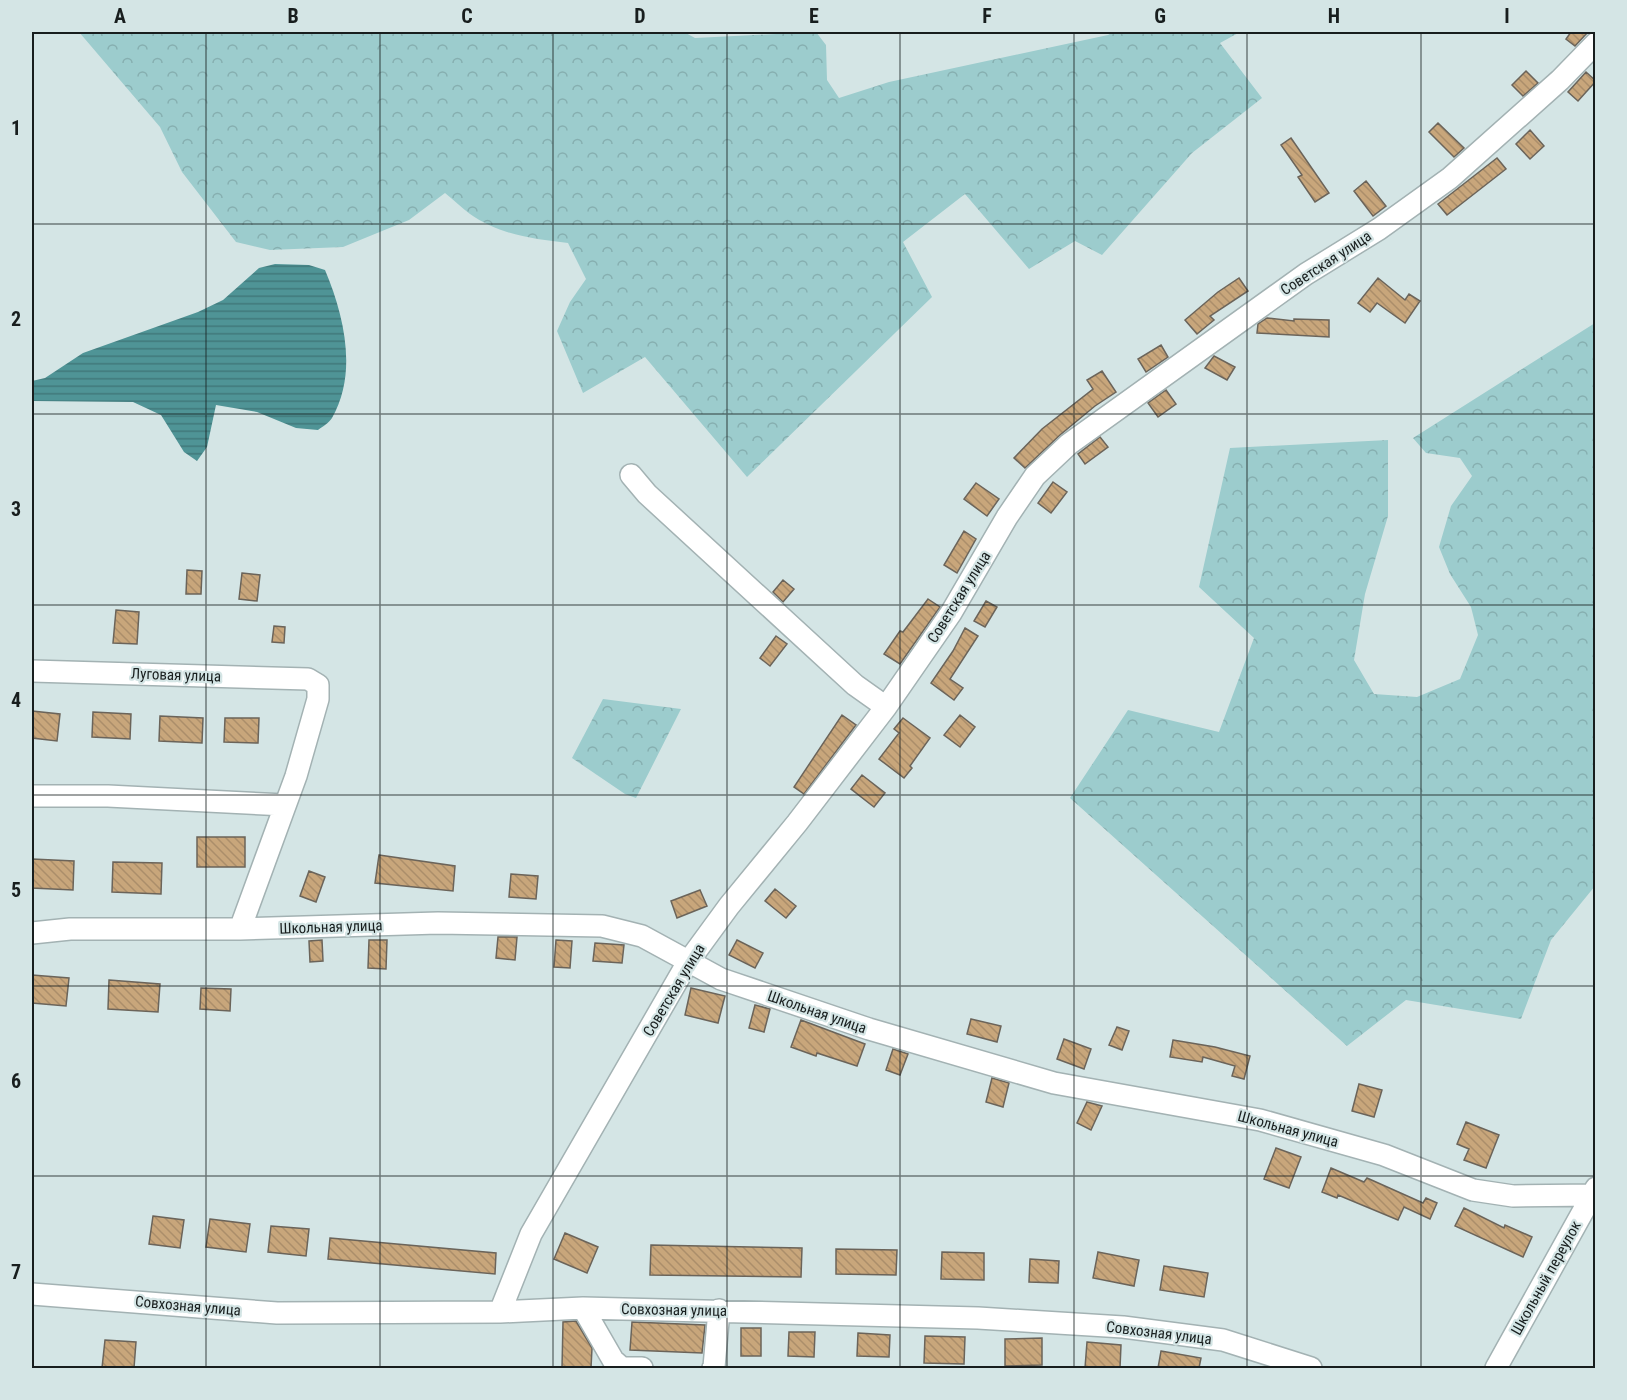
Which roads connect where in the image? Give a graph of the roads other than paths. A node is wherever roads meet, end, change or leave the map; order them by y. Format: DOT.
graph roads {
  1 [pos="1596,43"];
  2 [pos="631,475"];
  3 [pos="32,671"];
  4 [pos="886,707"];
  5 [pos="32,796"];
  6 [pos="285,805"];
  7 [pos="240,929"];
  8 [pos="32,933"];
  9 [pos="688,962"];
  10 [pos="1594,1193"];
  11 [pos="32,1294"];
  12 [pos="583,1308"];
  13 [pos="719,1310"];
  14 [pos="500,1312"];
  15 [pos="642,1368"];
  16 [pos="712,1368"];
  17 [pos="1311,1368"];
  18 [pos="1496,1368"];
  1 -- 4 [label="street, Советская улица"];
  2 -- 4 [label="street"];
  3 -- 6 [label="street, Луговая улица"];
  4 -- 9 [label="street, Советская улица"];
  5 -- 6 [label="street"];
  6 -- 7 [label="street"];
  7 -- 8 [label="street, Школьная улица"];
  7 -- 9 [label="street, Школьная улица"];
  9 -- 10 [label="street, Школьная улица"];
  9 -- 14 [label="street, Советская улица"];
  10 -- 18 [label="street, Школьный переулок"];
  11 -- 14 [label="street, Совхозная улица"];
  12 -- 13 [label="street, Совхозная улица"];
  12 -- 14 [label="street, Совхозная улица"];
  12 -- 15 [label="street"];
  13 -- 16 [label="street"];
  13 -- 17 [label="street, Совхозная улица"];
}
